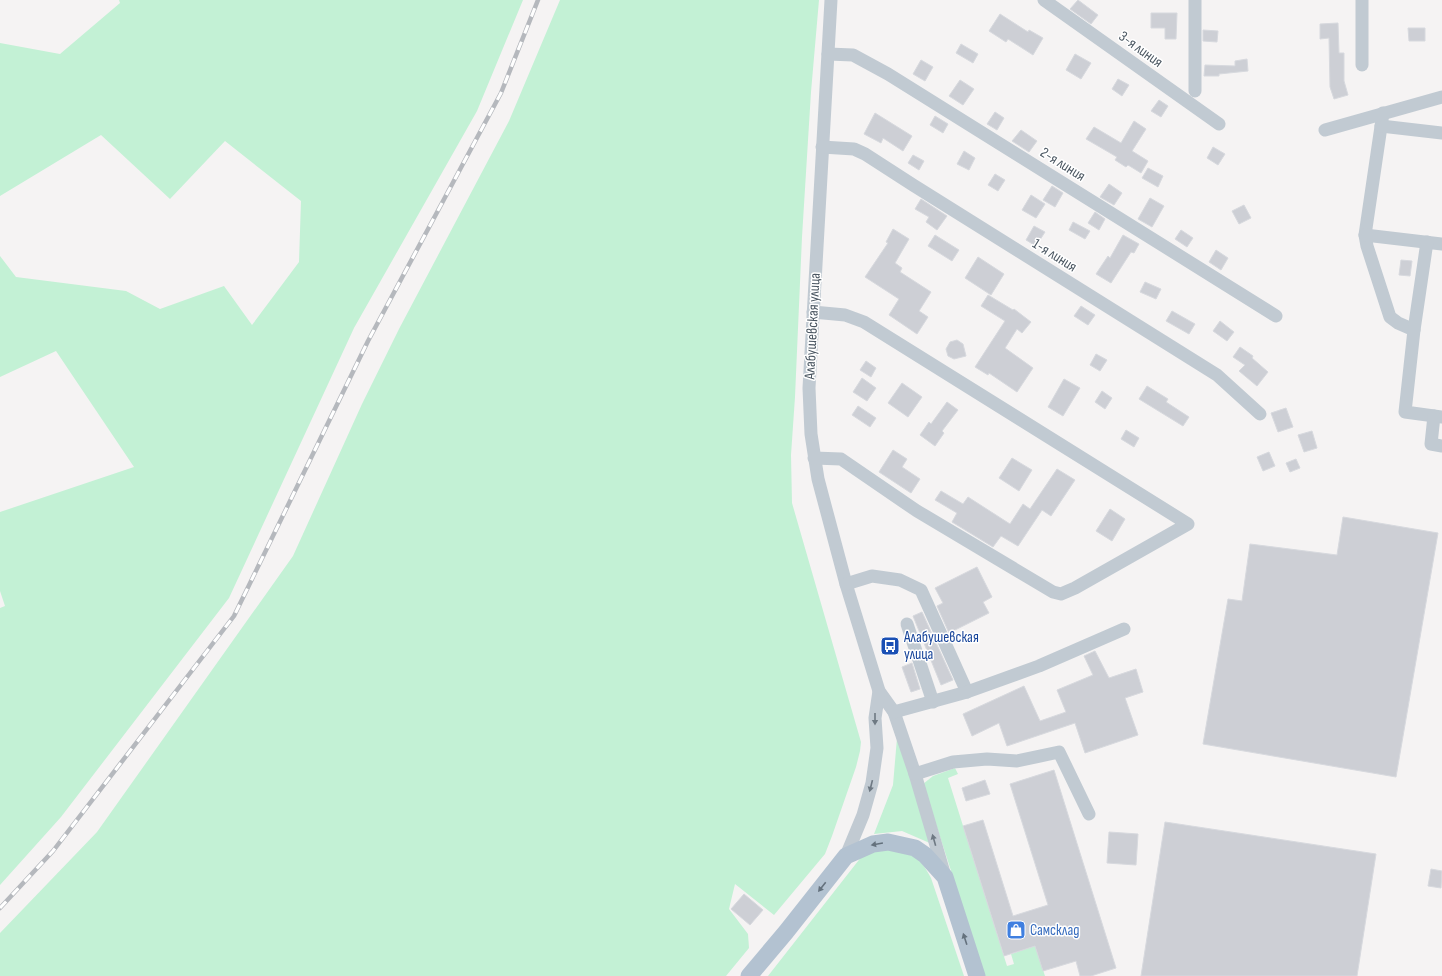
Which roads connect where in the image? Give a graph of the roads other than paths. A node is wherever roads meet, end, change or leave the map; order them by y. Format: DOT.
graph roads {
  1 [pos="831,0"];
  2 [pos="1044,0"];
  3 [pos="1195,0"];
  4 [pos="1362,0"];
  5 [pos="828,54"];
  6 [pos="1362,66"];
  7 [pos="1196,91"];
  8 [pos="1442,97"];
  9 [pos="1382,120"];
  10 [pos="1219,124"];
  11 [pos="1325,130"];
  12 [pos="1442,133"];
  13 [pos="822,147"];
  14 [pos="1365,235"];
  15 [pos="1427,242"];
  16 [pos="1442,244"];
  17 [pos="813,312"];
  18 [pos="1276,316"];
  19 [pos="1414,330"];
  20 [pos="1260,414"];
  21 [pos="1438,417"];
  22 [pos="1442,446"];
  23 [pos="814,458"];
  24 [pos="846,584"];
  25 [pos="907,624"];
  26 [pos="1124,629"];
  27 [pos="879,691"];
  28 [pos="967,692"];
  29 [pos="933,702"];
  30 [pos="894,712"];
  31 [pos="915,774"];
  32 [pos="1089,814"];
  33 [pos="846,856"];
  34 [pos="945,877"];
  35 [pos="749,976"];
  36 [pos="977,976"];
  1 -- 5 [label="street, Алабушевская улица"];
  2 -- 10 [label="street, 3-я линия"];
  3 -- 7 [label="street"];
  4 -- 6 [label="street"];
  5 -- 13 [label="street, Алабушевская улица"];
  5 -- 18 [label="street, 2-я линия"];
  8 -- 9 [label="street"];
  9 -- 11 [label="street"];
  9 -- 12 [label="street"];
  9 -- 14 [label="street"];
  13 -- 17 [label="street, Алабушевская улица"];
  13 -- 20 [label="street, 1-я линия"];
  14 -- 15 [label="street"];
  14 -- 19 [label="street"];
  15 -- 16 [label="street"];
  15 -- 19 [label="street"];
  17 -- 23 [label="street, Алабушевская улица"];
  17 -- 23 [label="street"];
  19 -- 21 [label="street"];
  21 -- 22 [label="street"];
  23 -- 24 [label="street, Алабушевская улица"];
  24 -- 27 [label="street, Алабушевская улица"];
  24 -- 28 [label="street"];
  25 -- 29 [label="street"];
  26 -- 28 [label="street"];
  27 -- 30 [label="street, Алабушевская улица"];
  27 -- 33 [label="street, Алабушевская улица, one-way"];
  28 -- 29 [label="street"];
  29 -- 30 [label="street"];
  30 -- 31 [label="street, Алабушевская улица"];
  31 -- 32 [label="street"];
  34 -- 31 [label="street, Алабушевская улица, one-way"];
  34 -- 33 [label="main road, one-way"];
  33 -- 35 [label="main road, Алабушевская улица, one-way"];
  36 -- 34 [label="main road, one-way"];
}
